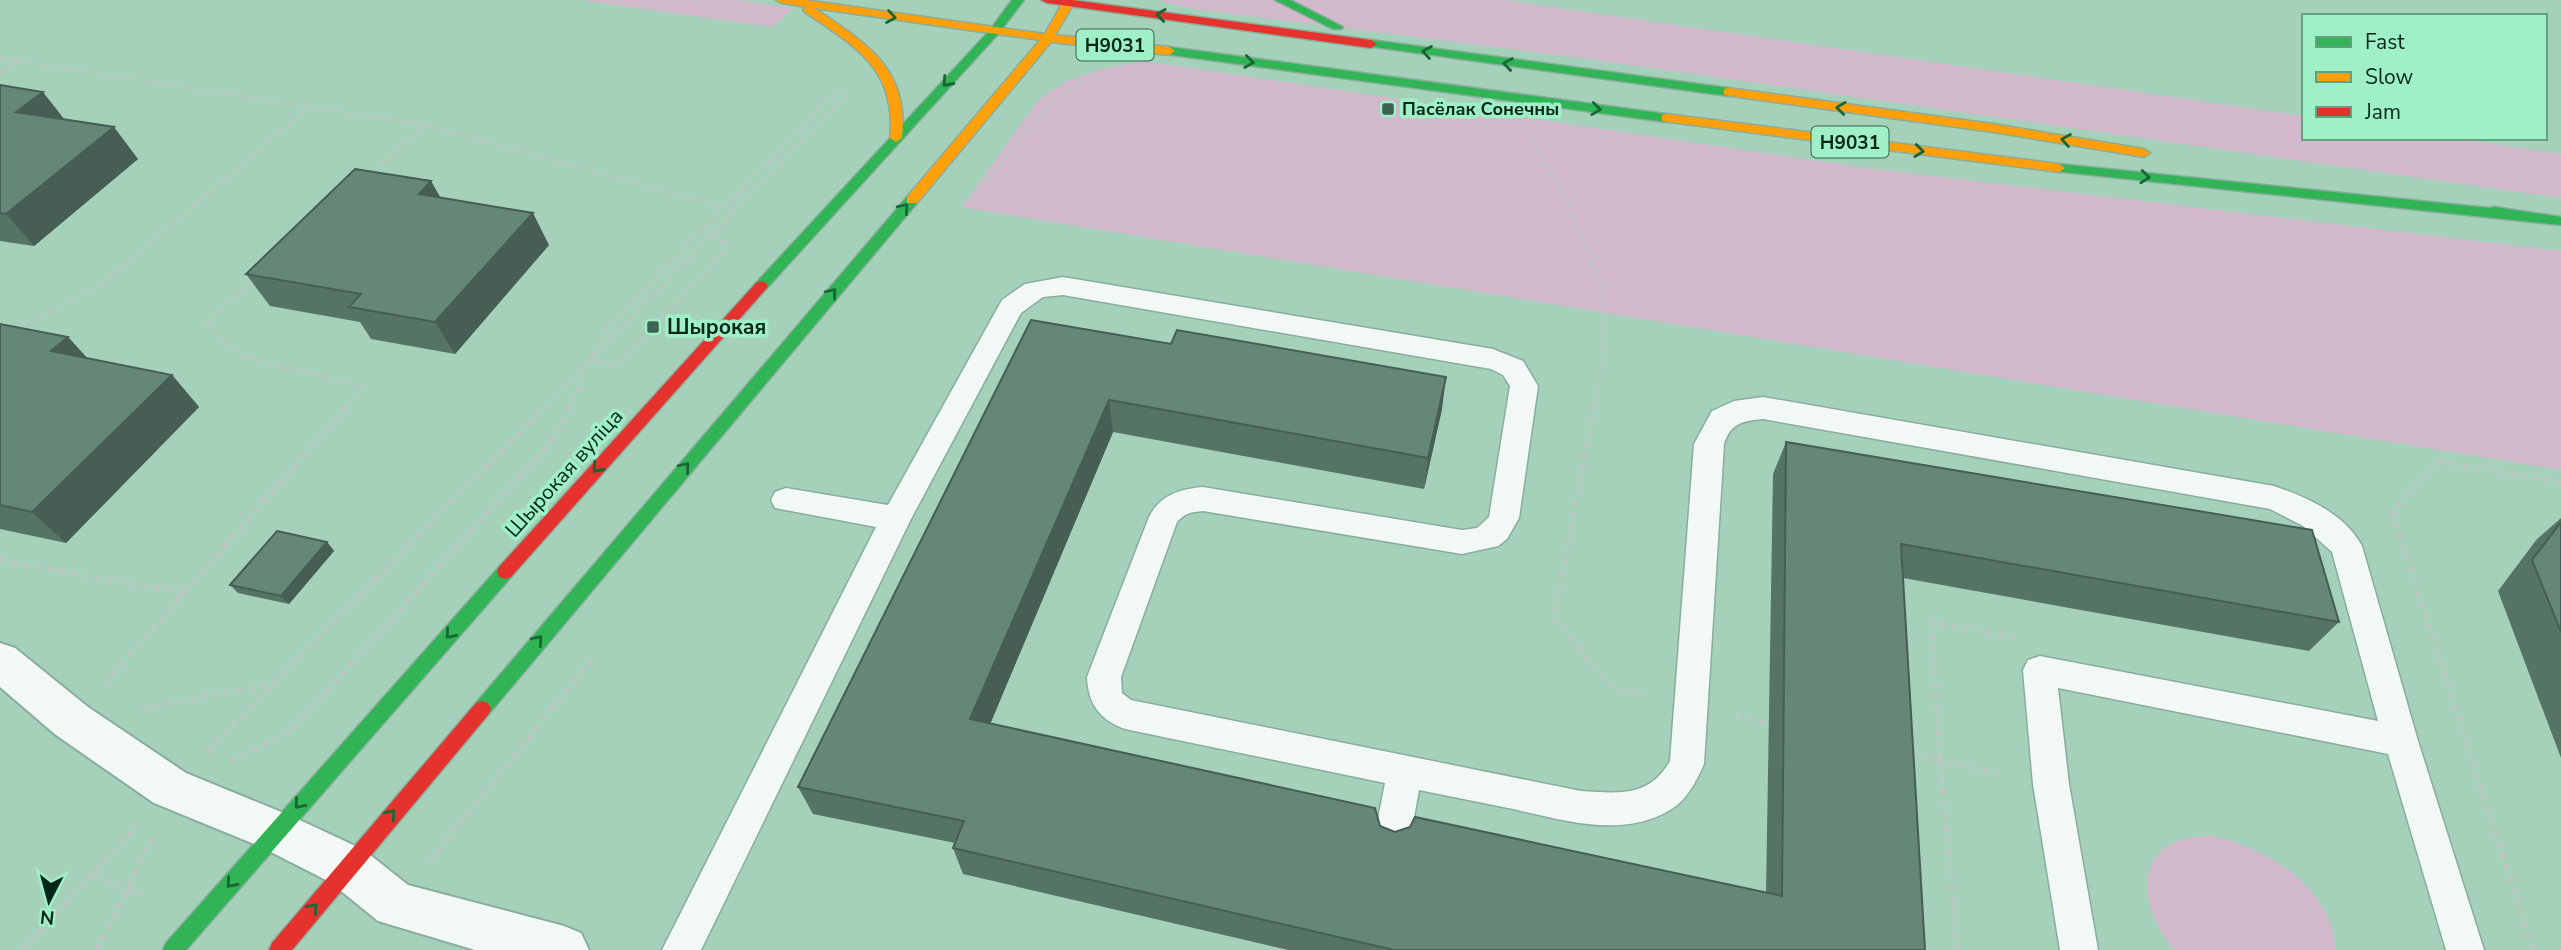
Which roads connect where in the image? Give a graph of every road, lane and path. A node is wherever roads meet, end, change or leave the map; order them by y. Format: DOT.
graph roads {
  1 [pos="782,0"];
  2 [pos="1018,0"];
  3 [pos="1046,0"];
  4 [pos="1280,0"];
  5 [pos="1069,1"];
  6 [pos="799,2"];
  7 [pos="994,32"];
  8 [pos="1048,38"];
  9 [pos="1375,43"];
  10 [pos="0,58"];
  11 [pos="18,60"];
  12 [pos="0,73"];
  13 [pos="1092,75"];
  14 [pos="307,107"];
  15 [pos="426,125"];
  16 [pos="896,138"];
  17 [pos="2155,155"];
  18 [pos="2263,173"];
  19 [pos="365,177"];
  20 [pos="722,206"];
  21 [pos="965,206"];
  22 [pos="736,210"];
  23 [pos="2520,216"];
  24 [pos="2561,221"];
  25 [pos="710,237"];
  26 [pos="265,268"];
  27 [pos="12,332"];
  28 [pos="590,360"];
  29 [pos="2561,482"];
  30 [pos="786,500"];
  31 [pos="896,518"];
  32 [pos="0,560"];
  33 [pos="184,593"];
  34 [pos="593,657"];
  35 [pos="0,661"];
  36 [pos="278,683"];
  37 [pos="72,721"];
  38 [pos="2401,741"];
  39 [pos="1905,754"];
  40 [pos="1405,770"];
  41 [pos="2051,784"];
  42 [pos="181,792"];
  43 [pos="275,831"];
  44 [pos="1392,839"];
  45 [pos="347,866"];
  46 [pos="395,905"];
  47 [pos="22,950"];
  48 [pos="96,950"];
  49 [pos="173,950"];
  50 [pos="279,950"];
  51 [pos="564,950"];
  52 [pos="681,950"];
  53 [pos="2079,950"];
  54 [pos="2465,950"];
  55 [pos="2533,950"];
  1 -- 6 [label="main road, Н9031"];
  2 -- 7 [label="main road, Шырокая вуліца"];
  3 -- 5 [label="main road, Н9031"];
  4 -- 9 [label="main road"];
  5 -- 8 [label="main road"];
  9 -- 5 [label="main road, Н9031, one-way"];
  6 -- 7 [label="main road, Н9031, one-way"];
  6 -- 16 [label="main road"];
  7 -- 8 [label="main road, Н9031"];
  7 -- 16 [label="main road, Шырокая вуліца, one-way"];
  8 -- 23 [label="main road, Н9031, one-way"];
  45 -- 8 [label="main road, one-way"];
  17 -- 9 [label="main road, Н9031, one-way"];
  10 -- 11 [label="path"];
  11 -- 12 [label="path"];
  11 -- 14 [label="path"];
  13 -- 21 [label="path"];
  14 -- 15 [label="path"];
  14 -- 27 [label="path"];
  15 -- 19 [label="path"];
  15 -- 20 [label="path"];
  16 -- 43 [label="main road, Шырокая вуліца, one-way"];
  18 -- 23 [label="main road, Н9031"];
  20 -- 22 [label="path"];
  20 -- 22 [label="path"];
  20 -- 28 [label="path"];
  22 -- 25 [label="path"];
  23 -- 24 [label="main road, Н9031"];
  25 -- 28 [label="path"];
  25 -- 28 [label="path"];
  26 -- 33 [label="path"];
  28 -- 36 [label="path"];
  28 -- 42 [label="path"];
  29 -- 55 [label="path"];
  30 -- 31 [label="lane"];
  31 -- 40 [label="lane"];
  31 -- 52 [label="lane"];
  32 -- 33 [label="path"];
  33 -- 37 [label="path"];
  34 -- 46 [label="path"];
  35 -- 37 [label="street"];
  36 -- 37 [label="path"];
  36 -- 42 [label="path"];
  37 -- 42 [label="street"];
  38 -- 40 [label="lane"];
  38 -- 41 [label="lane"];
  38 -- 54 [label="lane"];
  39 -- 41 [label="path"];
  40 -- 44 [label="lane"];
  41 -- 53 [label="lane"];
  42 -- 43 [label="street"];
  42 -- 47 [label="path"];
  42 -- 48 [label="path"];
  43 -- 45 [label="street"];
  43 -- 49 [label="main road, Шырокая вуліца, one-way"];
  45 -- 46 [label="street"];
  50 -- 45 [label="main road, one-way"];
  46 -- 51 [label="street"];
}
